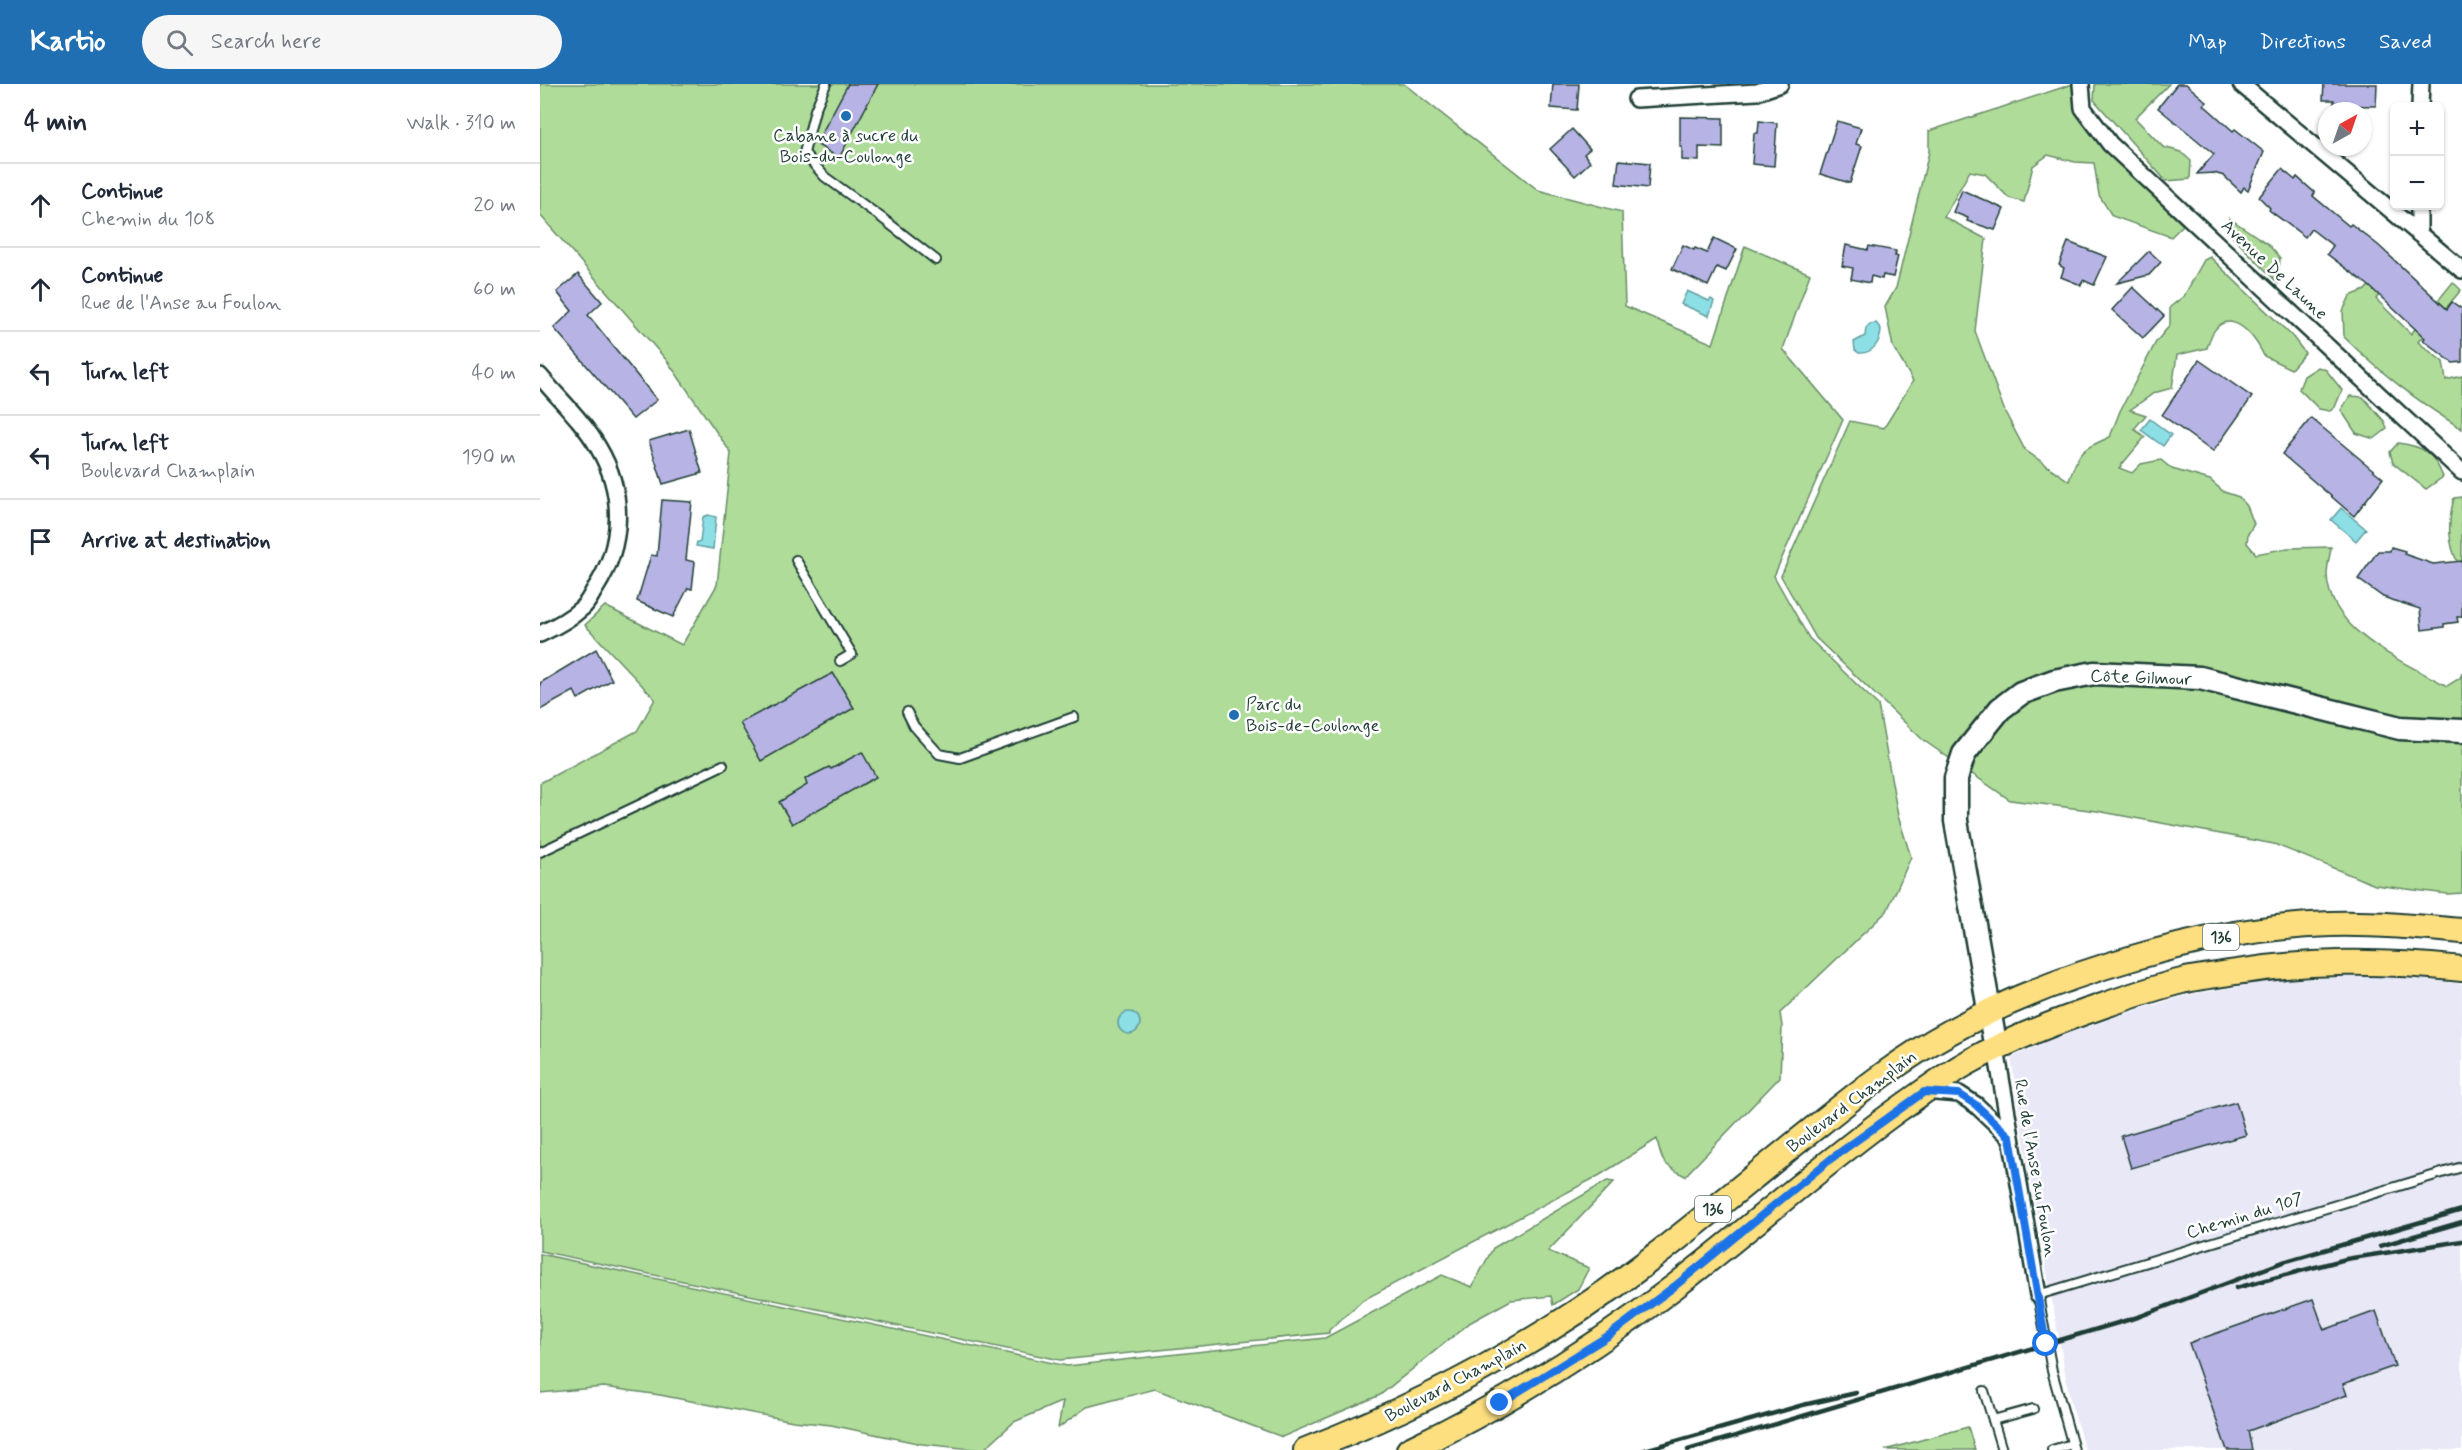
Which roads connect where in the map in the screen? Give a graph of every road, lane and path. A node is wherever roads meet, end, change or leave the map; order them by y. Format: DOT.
graph roads {
  1 [pos="826,84"];
  2 [pos="1780,84"];
  3 [pos="2081,84"];
  4 [pos="2241,84"];
  5 [pos="2421,84"];
  6 [pos="1636,99"];
  7 [pos="2420,102"];
  8 [pos="2419,210"];
  9 [pos="2419,234"];
  10 [pos="936,260"];
  11 [pos="2462,270"];
  12 [pos="540,376"];
  13 [pos="2462,472"];
  14 [pos="796,560"];
  15 [pos="540,634"];
  16 [pos="840,661"];
  17 [pos="907,712"];
  18 [pos="1074,717"];
  19 [pos="2462,731"];
  20 [pos="723,765"];
  21 [pos="540,852"];
  22 [pos="2462,931"];
  23 [pos="2462,969"];
  24 [pos="1990,1010"];
  25 [pos="1995,1049"];
  26 [pos="1924,1092"];
  27 [pos="2010,1137"];
  28 [pos="2462,1167"];
  29 [pos="2037,1295"];
  30 [pos="1984,1391"];
  31 [pos="2033,1409"];
  32 [pos="1993,1420"];
  33 [pos="2073,1447"];
  34 [pos="1306,1450"];
  35 [pos="1408,1450"];
  36 [pos="2002,1450"];
  37 [pos="2052,1450"];
  1 -- 10 [label="lane"];
  2 -- 6 [label="street"];
  3 -- 13 [label="street, Avenue De Laune"];
  4 -- 9 [label="street"];
  5 -- 7 [label="street"];
  8 -- 9 [label="street"];
  9 -- 11 [label="street"];
  12 -- 15 [label="street"];
  14 -- 16 [label="lane"];
  17 -- 18 [label="lane"];
  19 -- 24 [label="street, Côte Gilmour"];
  20 -- 21 [label="lane"];
  22 -- 24 [label="main road, Boulevard Champlain / 136"];
  23 -- 25 [label="main road, Boulevard Champlain / 136"];
  24 -- 25 [label="street, Côte Gilmour"];
  24 -- 34 [label="main road, Boulevard Champlain / 136"];
  25 -- 26 [label="main road, Boulevard Champlain / 136"];
  25 -- 27 [label="street, Rue de l'Anse au Foulon"];
  26 -- 27 [label="street"];
  26 -- 35 [label="main road, Boulevard Champlain / 136"];
  27 -- 29 [label="street, Rue de l'Anse au Foulon"];
  28 -- 29 [label="lane, Chemin du 107"];
  29 -- 33 [label="lane"];
  30 -- 32 [label="lane"];
  31 -- 32 [label="lane"];
  32 -- 36 [label="lane"];
  33 -- 37 [label="lane"];
}
